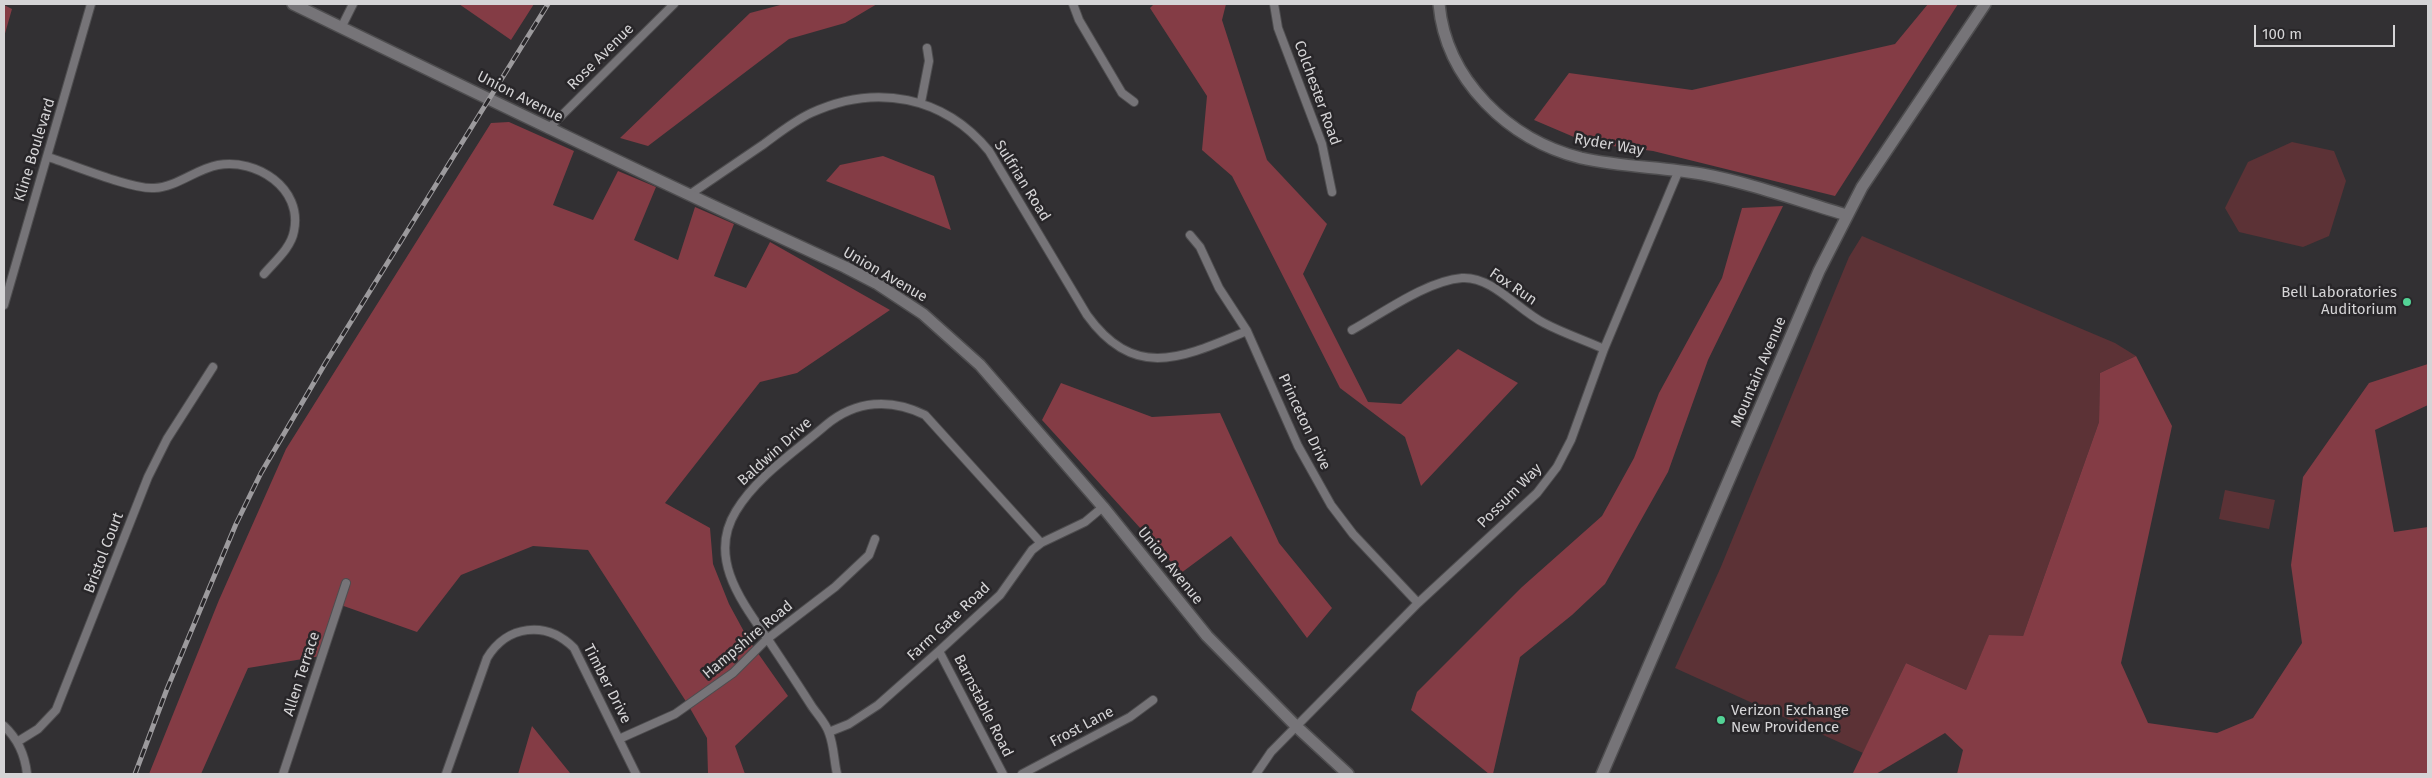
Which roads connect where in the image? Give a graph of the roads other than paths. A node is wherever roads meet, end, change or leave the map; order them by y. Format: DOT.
graph roads {
  1 [pos="91,4"];
  2 [pos="292,4"];
  3 [pos="353,4"];
  4 [pos="674,4"];
  5 [pos="1073,4"];
  6 [pos="1274,4"];
  7 [pos="1439,4"];
  8 [pos="1984,4"];
  9 [pos="341,28"];
  10 [pos="927,48"];
  11 [pos="921,102"];
  12 [pos="1134,102"];
  13 [pos="548,129"];
  14 [pos="48,157"];
  15 [pos="1679,170"];
  16 [pos="1332,192"];
  17 [pos="688,195"];
  18 [pos="1848,215"];
  19 [pos="1190,235"];
  20 [pos="264,274"];
  21 [pos="4,305"];
  22 [pos="1352,330"];
  23 [pos="1246,331"];
  24 [pos="1604,349"];
  25 [pos="213,367"];
  26 [pos="1103,507"];
  27 [pos="875,539"];
  28 [pos="1041,542"];
  29 [pos="346,583"];
  30 [pos="1418,603"];
  31 [pos="767,640"];
  32 [pos="939,651"];
  33 [pos="1153,700"];
  34 [pos="4,726"];
  35 [pos="1297,727"];
  36 [pos="829,732"];
  37 [pos="619,739"];
  38 [pos="17,742"];
  39 [pos="27,774"];
  40 [pos="283,774"];
  41 [pos="446,774"];
  42 [pos="636,774"];
  43 [pos="837,774"];
  44 [pos="1003,774"];
  45 [pos="1022,774"];
  46 [pos="1256,774"];
  47 [pos="1348,774"];
  48 [pos="1602,774"];
  1 -- 14 [label="street, Kline Boulevard"];
  2 -- 9 [label="main road, Union Avenue"];
  3 -- 9 [label="street"];
  4 -- 13 [label="street, Rose Avenue"];
  5 -- 12 [label="street"];
  6 -- 16 [label="street, Colchester Road"];
  7 -- 15 [label="main road, Ryder Way"];
  8 -- 18 [label="main road, Mountain Avenue"];
  9 -- 13 [label="main road, Union Avenue"];
  10 -- 11 [label="street"];
  11 -- 17 [label="street, Sulfrian Road"];
  11 -- 23 [label="street, Sulfrian Road"];
  13 -- 17 [label="main road, Union Avenue"];
  14 -- 20 [label="street"];
  14 -- 21 [label="street, Kline Boulevard"];
  15 -- 18 [label="main road, Ryder Way"];
  15 -- 24 [label="street, Possum Way"];
  17 -- 26 [label="main road, Union Avenue"];
  18 -- 48 [label="main road, Mountain Avenue"];
  19 -- 23 [label="street, Princeton Drive"];
  22 -- 24 [label="street, Fox Run"];
  23 -- 30 [label="street, Princeton Drive"];
  24 -- 30 [label="street, Possum Way"];
  25 -- 38 [label="street, Bristol Court"];
  26 -- 28 [label="street, Farm Gate Road"];
  26 -- 35 [label="main road, Union Avenue"];
  27 -- 31 [label="street, Hampshire Road"];
  28 -- 31 [label="street, Baldwin Drive"];
  28 -- 32 [label="street, Farm Gate Road"];
  29 -- 40 [label="street, Allen Terrace"];
  30 -- 35 [label="street, Possum Way"];
  31 -- 36 [label="street, Baldwin Drive"];
  31 -- 37 [label="street, Hampshire Road"];
  32 -- 36 [label="street, Farm Gate Road"];
  32 -- 44 [label="street, Barnstable Road"];
  33 -- 45 [label="street, Frost Lane"];
  34 -- 38 [label="street"];
  35 -- 46 [label="street, Possum Way"];
  35 -- 47 [label="main road, Union Avenue"];
  36 -- 43 [label="street, Baldwin Drive"];
  37 -- 41 [label="street, Timber Drive"];
  37 -- 42 [label="street, Timber Drive"];
  38 -- 39 [label="street"];
}
